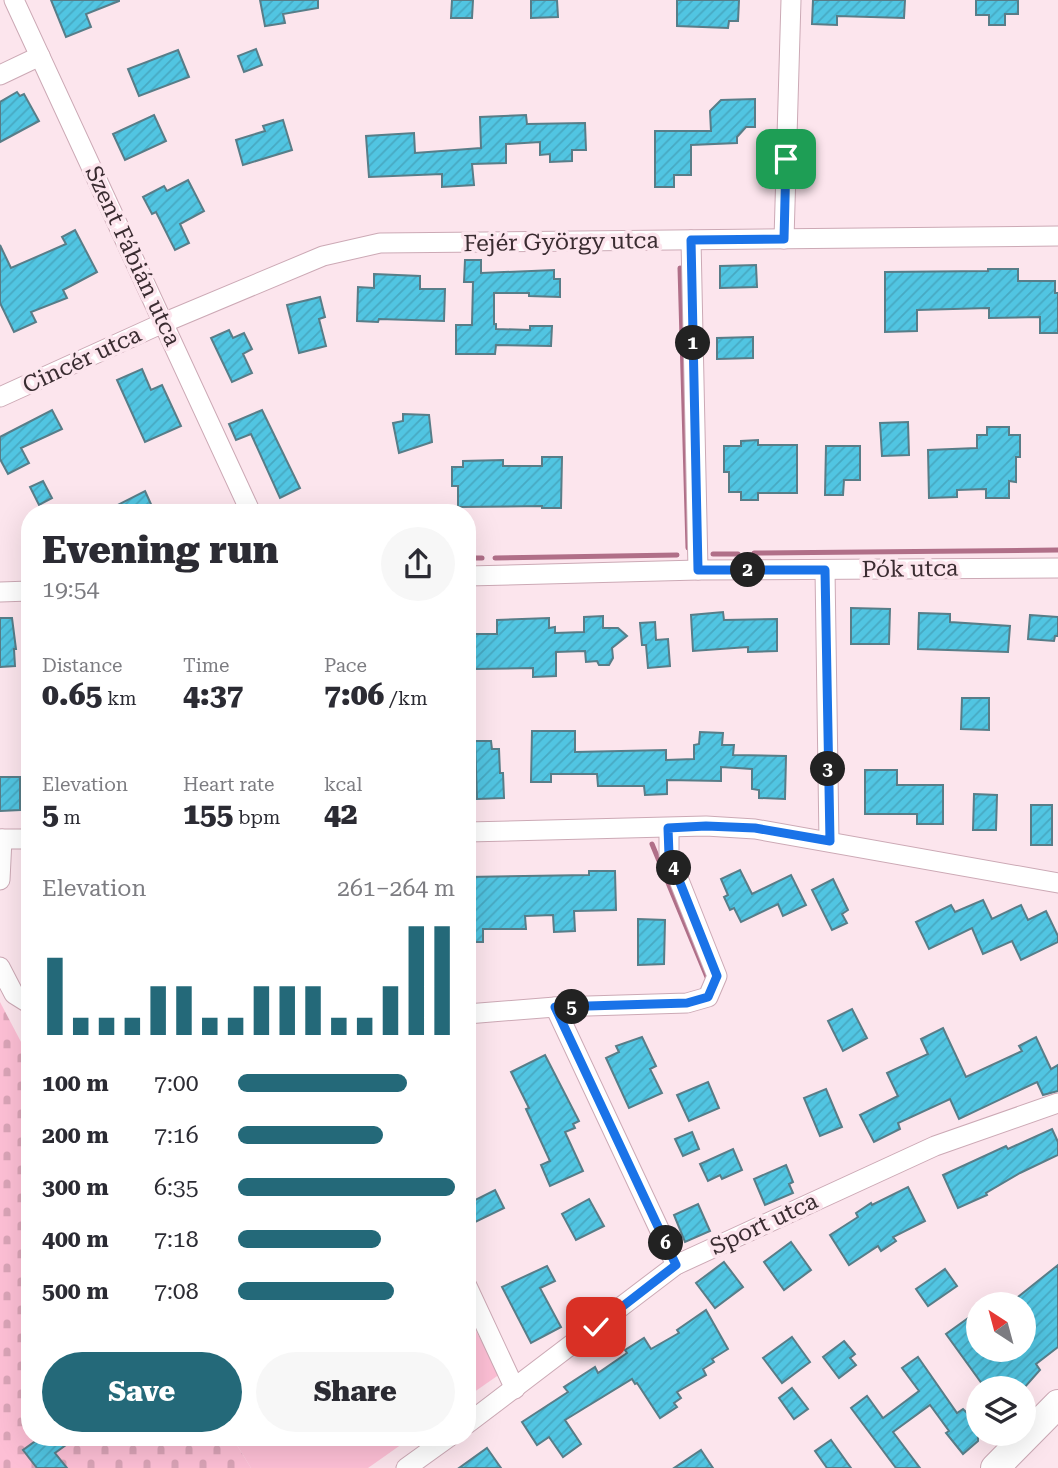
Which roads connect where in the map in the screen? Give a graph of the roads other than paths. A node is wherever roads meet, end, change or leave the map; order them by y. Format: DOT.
graph roads {
  1 [pos="14,0"];
  2 [pos="790,0"];
  3 [pos="40,56"];
  4 [pos="0,75"];
  5 [pos="1058,236"];
  6 [pos="784,239"];
  7 [pos="691,240"];
  8 [pos="163,323"];
  9 [pos="0,397"];
  10 [pos="247,504"];
  11 [pos="1058,568"];
  12 [pos="698,570"];
  13 [pos="825,570"];
  14 [pos="476,576"];
  15 [pos="21,591"];
  16 [pos="0,592"];
  17 [pos="668,828"];
  18 [pos="476,832"];
  19 [pos="1,839"];
  20 [pos="21,839"];
  21 [pos="830,841"];
  22 [pos="0,880"];
  23 [pos="1058,883"];
  24 [pos="0,967"];
  25 [pos="21,999"];
  26 [pos="555,1007"];
  27 [pos="476,1013"];
  28 [pos="1058,1103"];
  29 [pos="676,1265"];
  30 [pos="476,1305"];
  31 [pos="515,1389"];
  32 [pos="1058,1404"];
  33 [pos="476,1417"];
  34 [pos="437,1446"];
  35 [pos="406,1468"];
  36 [pos="995,1468"];
  1 -- 3 [label="street, Szent Fábián utca"];
  2 -- 6 [label="street"];
  3 -- 4 [label="street"];
  3 -- 8 [label="street, Szent Fábián utca"];
  5 -- 6 [label="street, Fejér György utca"];
  6 -- 7 [label="street, Fejér György utca"];
  7 -- 8 [label="street, Fejér György utca"];
  7 -- 12 [label="street"];
  8 -- 9 [label="street, Cincér utca"];
  8 -- 10 [label="street, Szent Fábián utca"];
  11 -- 13 [label="street, Pók utca"];
  12 -- 13 [label="street, Pók utca"];
  12 -- 14 [label="street, Pók utca"];
  13 -- 21 [label="street"];
  15 -- 16 [label="street"];
  17 -- 18 [label="street"];
  17 -- 21 [label="street"];
  17 -- 26 [label="street"];
  19 -- 20 [label="street"];
  19 -- 22 [label="street"];
  21 -- 23 [label="street"];
  24 -- 25 [label="street"];
  26 -- 27 [label="street"];
  26 -- 29 [label="street"];
  28 -- 29 [label="street, Sport utca"];
  29 -- 31 [label="street, Sport utca"];
  30 -- 31 [label="street"];
  31 -- 33 [label="street, Sport utca"];
  32 -- 36 [label="street"];
  34 -- 35 [label="street"];
}
